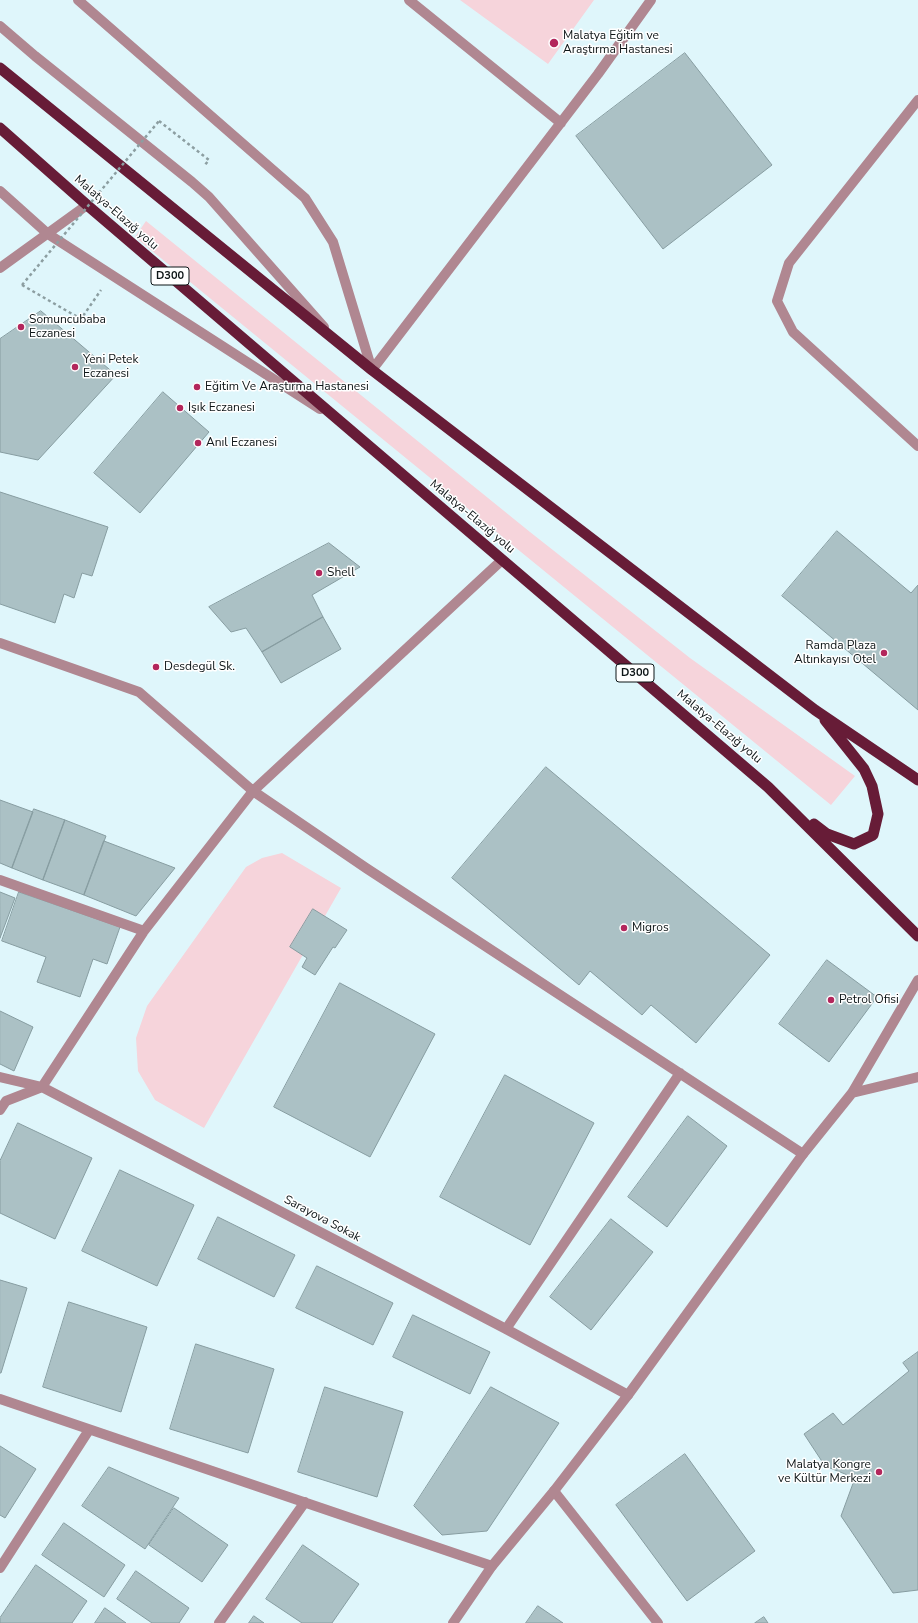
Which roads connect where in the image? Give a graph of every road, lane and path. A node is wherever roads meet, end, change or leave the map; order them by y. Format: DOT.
graph roads {
  1 [pos="78,0"];
  2 [pos="409,0"];
  3 [pos="648,1"];
  4 [pos="0,26"];
  5 [pos="0,68"];
  6 [pos="918,100"];
  7 [pos="561,123"];
  8 [pos="0,128"];
  9 [pos="209,160"];
  10 [pos="0,191"];
  11 [pos="86,205"];
  12 [pos="48,234"];
  13 [pos="0,268"];
  14 [pos="112,275"];
  15 [pos="338,342"];
  16 [pos="372,370"];
  17 [pos="341,423"];
  18 [pos="918,446"];
  19 [pos="502,560"];
  20 [pos="0,643"];
  21 [pos="815,710"];
  22 [pos="918,780"];
  23 [pos="768,787"];
  24 [pos="253,791"];
  25 [pos="0,880"];
  26 [pos="144,931"];
  27 [pos="918,936"];
  28 [pos="918,980"];
  29 [pos="680,1073"];
  30 [pos="0,1077"];
  31 [pos="918,1077"];
  32 [pos="42,1087"];
  33 [pos="852,1093"];
  34 [pos="0,1110"];
  35 [pos="803,1154"];
  36 [pos="506,1329"];
  37 [pos="628,1395"];
  38 [pos="0,1399"];
  39 [pos="88,1430"];
  40 [pos="554,1492"];
  41 [pos="305,1502"];
  42 [pos="492,1566"];
  43 [pos="0,1568"];
  44 [pos="219,1623"];
  45 [pos="453,1623"];
  46 [pos="658,1623"];
  1 -- 16 [label="street"];
  2 -- 7 [label="street"];
  3 -- 7 [label="street"];
  4 -- 15 [label="street"];
  5 -- 15 [label="highway"];
  6 -- 18 [label="street"];
  7 -- 16 [label="street"];
  8 -- 11 [label="highway, Malatya-Elazığ yolu / D300"];
  9 -- 14 [label="path, bridge"];
  10 -- 12 [label="street"];
  11 -- 12 [label="street"];
  11 -- 17 [label="highway, Malatya-Elazığ yolu / D300"];
  12 -- 13 [label="street"];
  12 -- 14 [label="street"];
  14 -- 17 [label="street"];
  15 -- 16 [label="highway"];
  16 -- 21 [label="highway"];
  17 -- 19 [label="highway, Malatya-Elazığ yolu / D300"];
  19 -- 23 [label="highway, Malatya-Elazığ yolu / D300"];
  19 -- 24 [label="street"];
  20 -- 24 [label="street"];
  21 -- 22 [label="highway"];
  21 -- 23 [label="highway"];
  23 -- 27 [label="highway, Malatya-Elazığ yolu / D300"];
  24 -- 26 [label="street"];
  24 -- 29 [label="street"];
  25 -- 26 [label="street"];
  26 -- 32 [label="street"];
  28 -- 33 [label="street"];
  29 -- 35 [label="street"];
  29 -- 36 [label="street"];
  30 -- 32 [label="street, Sarayova Sokak"];
  31 -- 33 [label="street"];
  32 -- 34 [label="street"];
  32 -- 36 [label="street, Sarayova Sokak"];
  33 -- 35 [label="street"];
  35 -- 37 [label="street"];
  36 -- 37 [label="street, Sarayova Sokak"];
  37 -- 40 [label="street"];
  38 -- 39 [label="street"];
  39 -- 41 [label="street"];
  39 -- 43 [label="street"];
  40 -- 42 [label="street"];
  40 -- 46 [label="street"];
  41 -- 42 [label="street"];
  41 -- 44 [label="street"];
  42 -- 45 [label="street"];
}
